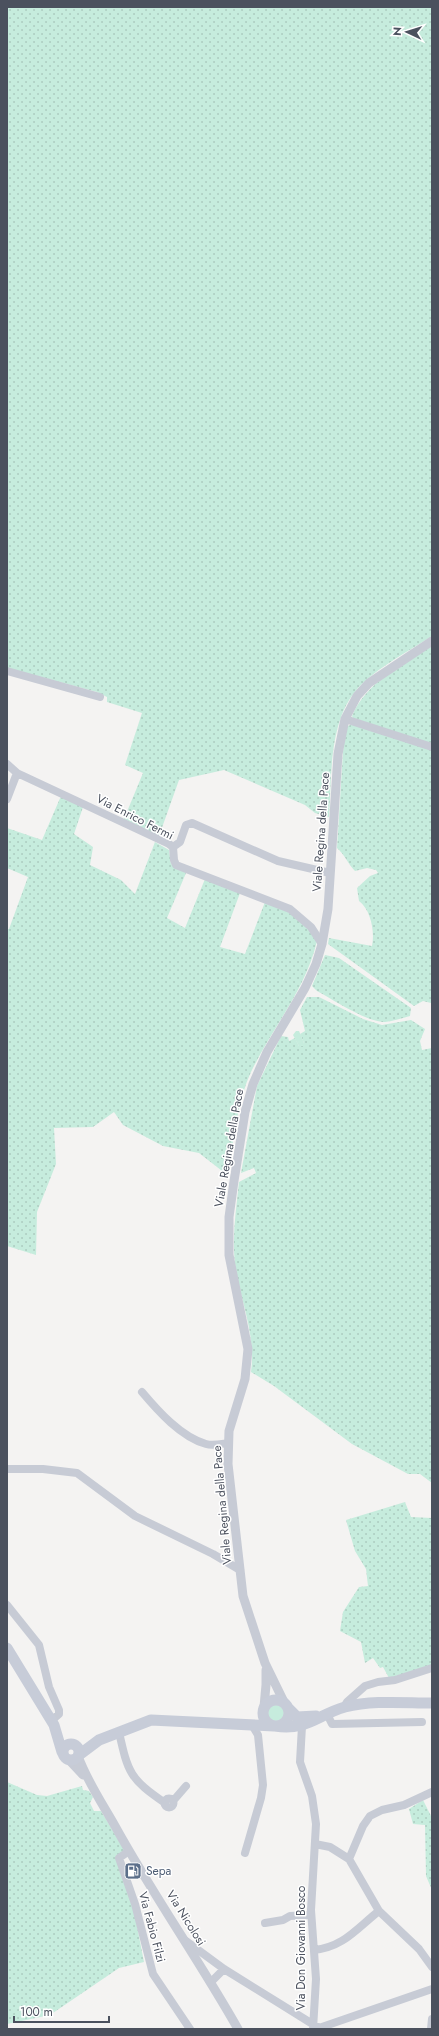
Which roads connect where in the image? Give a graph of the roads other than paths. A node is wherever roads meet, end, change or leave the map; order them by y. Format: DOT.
graph roads {
  1 [pos="432,641"];
  2 [pos="7,671"];
  3 [pos="100,697"];
  4 [pos="345,719"];
  5 [pos="432,747"];
  6 [pos="7,764"];
  7 [pos="17,773"];
  8 [pos="7,799"];
  9 [pos="173,847"];
  10 [pos="330,872"];
  11 [pos="322,944"];
  12 [pos="142,1392"];
  13 [pos="228,1443"];
  14 [pos="7,1469"];
  15 [pos="240,1570"];
  16 [pos="7,1605"];
  17 [pos="7,1648"];
  18 [pos="265,1663"];
  19 [pos="432,1668"];
  20 [pos="432,1703"];
  21 [pos="286,1705"];
  22 [pos="344,1708"];
  23 [pos="263,1710"];
  24 [pos="326,1714"];
  25 [pos="300,1722"];
  26 [pos="422,1722"];
  27 [pos="53,1723"];
  28 [pos="247,1724"];
  29 [pos="273,1726"];
  30 [pos="119,1732"];
  31 [pos="99,1740"];
  32 [pos="73,1744"];
  33 [pos="260,1746"];
  34 [pos="72,1756"];
  35 [pos="186,1786"];
  36 [pos="432,1792"];
  37 [pos="316,1844"];
  38 [pos="129,1851"];
  39 [pos="245,1853"];
  40 [pos="349,1859"];
  41 [pos="379,1911"];
  42 [pos="311,1915"];
  43 [pos="265,1923"];
  44 [pos="185,1941"];
  45 [pos="314,1950"];
  46 [pos="212,1961"];
  47 [pos="430,1961"];
  48 [pos="201,1966"];
  49 [pos="432,1967"];
  50 [pos="224,1969"];
  51 [pos="211,1982"];
  52 [pos="431,1989"];
  53 [pos="432,2019"];
  54 [pos="313,2027"];
  55 [pos="190,2029"];
  56 [pos="238,2029"];
  57 [pos="431,2029"];
  1 -- 4 [label="street, Viale Regina della Pace"];
  2 -- 3 [label="street"];
  4 -- 5 [label="street"];
  4 -- 10 [label="street, Viale Regina della Pace"];
  6 -- 7 [label="street, Via Enrico Fermi"];
  7 -- 8 [label="street"];
  7 -- 9 [label="street, Via Enrico Fermi"];
  9 -- 10 [label="street"];
  9 -- 11 [label="street, Via Enrico Fermi"];
  10 -- 11 [label="street, Viale Regina della Pace"];
  11 -- 13 [label="street, Viale Regina della Pace"];
  12 -- 13 [label="street"];
  13 -- 15 [label="street, Viale Regina della Pace"];
  14 -- 15 [label="street"];
  15 -- 18 [label="street, Viale Regina della Pace"];
  16 -- 27 [label="street"];
  17 -- 27 [label="main road"];
  18 -- 21 [label="street"];
  18 -- 23 [label="street"];
  19 -- 22 [label="street"];
  20 -- 22 [label="main road"];
  21 -- 23 [label="main road"];
  21 -- 25 [label="main road"];
  21 -- 29 [label="main road"];
  22 -- 24 [label="main road"];
  23 -- 28 [label="main road"];
  23 -- 29 [label="main road"];
  24 -- 25 [label="main road"];
  24 -- 26 [label="street"];
  25 -- 29 [label="main road"];
  25 -- 37 [label="street, Via Don Giovanni Bosco"];
  27 -- 32 [label="main road"];
  27 -- 34 [label="main road"];
  28 -- 29 [label="main road"];
  28 -- 30 [label="main road"];
  28 -- 33 [label="street"];
  29 -- 33 [label="street"];
  30 -- 31 [label="main road"];
  30 -- 35 [label="street"];
  31 -- 32 [label="main road"];
  31 -- 34 [label="main road"];
  32 -- 34 [label="main road"];
  33 -- 39 [label="street"];
  34 -- 38 [label="street, Via Nicolosi"];
  36 -- 40 [label="street"];
  37 -- 40 [label="street"];
  37 -- 42 [label="street, Via Don Giovanni Bosco"];
  38 -- 44 [label="street, Via Nicolosi"];
  38 -- 55 [label="street, Via Fabio Filzi"];
  40 -- 41 [label="street"];
  41 -- 45 [label="street"];
  41 -- 47 [label="street"];
  42 -- 43 [label="street"];
  42 -- 45 [label="street, Via Don Giovanni Bosco"];
  44 -- 46 [label="street"];
  44 -- 48 [label="street, Via Nicolosi"];
  45 -- 54 [label="street, Via Don Giovanni Bosco"];
  46 -- 48 [label="street"];
  46 -- 50 [label="street"];
  47 -- 49 [label="street"];
  48 -- 51 [label="street, Via Nicolosi"];
  50 -- 51 [label="street"];
  50 -- 54 [label="street"];
  51 -- 56 [label="street, Via Nicolosi"];
  52 -- 54 [label="street"];
  53 -- 57 [label="street"];
}
